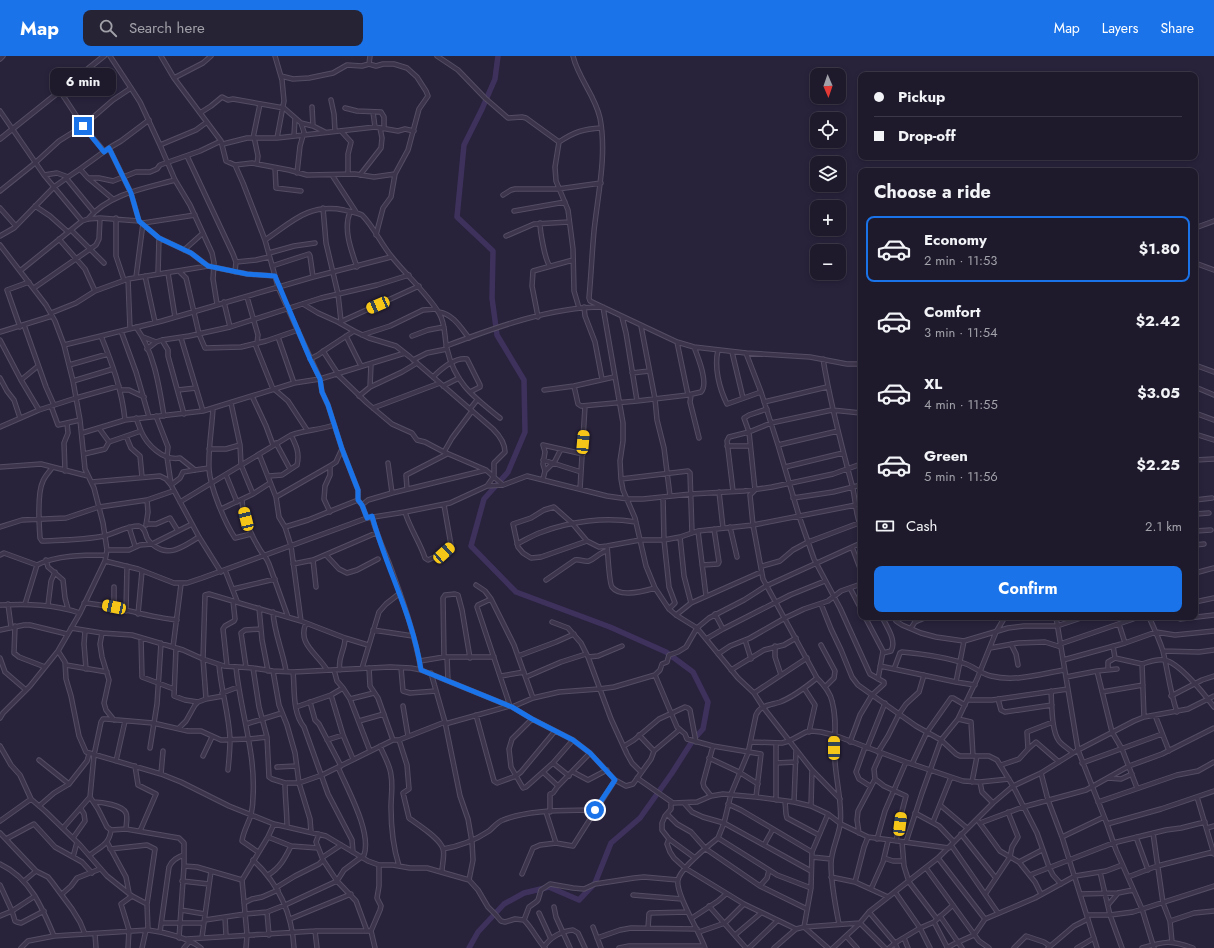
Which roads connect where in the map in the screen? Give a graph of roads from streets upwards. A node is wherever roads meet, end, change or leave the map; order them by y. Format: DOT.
graph roads {
  1 [pos="3,56"];
  2 [pos="104,56"];
  3 [pos="110,56"];
  4 [pos="162,56"];
  5 [pos="211,56"];
  6 [pos="275,56"];
  7 [pos="370,56"];
  8 [pos="437,56"];
  9 [pos="573,56"];
  10 [pos="0,58"];
  11 [pos="369,64"];
  12 [pos="281,76"];
  13 [pos="174,78"];
  14 [pos="131,88"];
  15 [pos="60,91"];
  16 [pos="331,100"];
  17 [pos="260,104"];
  18 [pos="312,107"];
  19 [pos="284,108"];
  20 [pos="345,108"];
  21 [pos="0,111"];
  22 [pos="373,112"];
  23 [pos="200,113"];
  24 [pos="294,118"];
  25 [pos="149,120"];
  26 [pos="207,122"];
  27 [pos="301,123"];
  28 [pos="83,126"];
  29 [pos="312,126"];
  30 [pos="375,127"];
  31 [pos="382,128"];
  32 [pos="601,128"];
  33 [pos="12,130"];
  34 [pos="335,131"];
  35 [pos="341,131"];
  36 [pos="414,131"];
  37 [pos="325,132"];
  38 [pos="294,136"];
  39 [pos="254,137"];
  40 [pos="302,137"];
  41 [pos="277,138"];
  42 [pos="0,139"];
  43 [pos="559,142"];
  44 [pos="222,143"];
  45 [pos="160,145"];
  46 [pos="109,148"];
  47 [pos="104,152"];
  48 [pos="187,156"];
  49 [pos="35,163"];
  50 [pos="168,163"];
  51 [pos="257,164"];
  52 [pos="235,165"];
  53 [pos="276,168"];
  54 [pos="80,169"];
  55 [pos="297,173"];
  56 [pos="348,174"];
  57 [pos="395,174"];
  58 [pos="44,175"];
  59 [pos="332,175"];
  60 [pos="360,175"];
  61 [pos="123,177"];
  62 [pos="68,178"];
  63 [pos="88,178"];
  64 [pos="175,180"];
  65 [pos="601,183"];
  66 [pos="54,187"];
  67 [pos="558,189"];
  68 [pos="0,191"];
  69 [pos="301,191"];
  70 [pos="131,193"];
  71 [pos="503,195"];
  72 [pos="113,199"];
  73 [pos="565,202"];
  74 [pos="34,206"];
  75 [pos="0,208"];
  76 [pos="324,208"];
  77 [pos="514,211"];
  78 [pos="94,212"];
  79 [pos="350,212"];
  80 [pos="356,212"];
  81 [pos="195,215"];
  82 [pos="100,218"];
  83 [pos="116,218"];
  84 [pos="88,219"];
  85 [pos="82,221"];
  86 [pos="1214,221"];
  87 [pos="141,222"];
  88 [pos="569,222"];
  89 [pos="540,223"];
  90 [pos="534,224"];
  91 [pos="15,225"];
  92 [pos="1198,227"];
  93 [pos="540,228"];
  94 [pos="69,231"];
  95 [pos="203,234"];
  96 [pos="376,235"];
  97 [pos="0,236"];
  98 [pos="506,236"];
  99 [pos="159,238"];
  100 [pos="59,240"];
  101 [pos="265,240"];
  102 [pos="315,243"];
  103 [pos="0,245"];
  104 [pos="90,248"];
  105 [pos="184,250"];
  106 [pos="269,255"];
  107 [pos="391,257"];
  108 [pos="76,259"];
  109 [pos="573,260"];
  110 [pos="236,262"];
  111 [pos="104,263"];
  112 [pos="549,264"];
  113 [pos="1198,264"];
  114 [pos="208,266"];
  115 [pos="272,266"];
  116 [pos="213,267"];
  117 [pos="356,267"];
  118 [pos="187,269"];
  119 [pos="1214,270"];
  120 [pos="20,271"];
  121 [pos="179,271"];
  122 [pos="235,272"];
  123 [pos="168,273"];
  124 [pos="334,273"];
  125 [pos="158,274"];
  126 [pos="409,275"];
  127 [pos="146,276"];
  128 [pos="275,276"];
  129 [pos="136,277"];
  130 [pos="313,277"];
  131 [pos="186,278"];
  132 [pos="126,279"];
  133 [pos="29,282"];
  134 [pos="419,286"];
  135 [pos="278,287"];
  136 [pos="34,288"];
  137 [pos="96,291"];
  138 [pos="338,294"];
  139 [pos="247,297"];
  140 [pos="224,302"];
  141 [pos="217,304"];
  142 [pos="303,304"];
  143 [pos="584,307"];
  144 [pos="603,307"];
  145 [pos="579,308"];
  146 [pos="289,309"];
  147 [pos="437,311"];
  148 [pos="194,312"];
  149 [pos="52,314"];
  150 [pos="176,317"];
  151 [pos="538,317"];
  152 [pos="622,317"];
  153 [pos="253,320"];
  154 [pos="155,322"];
  155 [pos="340,322"];
  156 [pos="24,325"];
  157 [pos="641,326"];
  158 [pos="20,327"];
  159 [pos="136,327"];
  160 [pos="230,327"];
  161 [pos="130,328"];
  162 [pos="444,328"];
  163 [pos="298,330"];
  164 [pos="121,331"];
  165 [pos="354,331"];
  166 [pos="0,332"];
  167 [pos="199,334"];
  168 [pos="362,335"];
  169 [pos="101,336"];
  170 [pos="346,336"];
  171 [pos="412,336"];
  172 [pos="143,337"];
  173 [pos="278,337"];
  174 [pos="181,338"];
  175 [pos="469,338"];
  176 [pos="162,340"];
  177 [pos="1,342"];
  178 [pos="156,342"];
  179 [pos="676,342"];
  180 [pos="256,344"];
  181 [pos="64,345"];
  182 [pos="694,347"];
  183 [pos="447,348"];
  184 [pos="147,349"];
  185 [pos="718,350"];
  186 [pos="323,351"];
  187 [pos="732,352"];
  188 [pos="405,353"];
  189 [pos="746,353"];
  190 [pos="108,354"];
  191 [pos="310,359"];
  192 [pos="823,360"];
  193 [pos="415,362"];
  194 [pos="451,363"];
  195 [pos="371,364"];
  196 [pos="858,364"];
  197 [pos="69,365"];
  198 [pos="1198,365"];
  199 [pos="38,366"];
  200 [pos="361,366"];
  201 [pos="113,369"];
  202 [pos="650,371"];
  203 [pos="1214,372"];
  204 [pos="632,373"];
  205 [pos="337,374"];
  206 [pos="433,377"];
  207 [pos="614,377"];
  208 [pos="0,378"];
  209 [pos="459,378"];
  210 [pos="320,379"];
  211 [pos="602,379"];
  212 [pos="21,380"];
  213 [pos="73,381"];
  214 [pos="294,383"];
  215 [pos="442,385"];
  216 [pos="574,386"];
  217 [pos="370,387"];
  218 [pos="827,387"];
  219 [pos="119,388"];
  220 [pos="196,388"];
  221 [pos="1198,388"];
  222 [pos="274,389"];
  223 [pos="178,390"];
  224 [pos="544,390"];
  225 [pos="470,392"];
  226 [pos="761,392"];
  227 [pos="690,395"];
  228 [pos="1214,395"];
  229 [pos="252,396"];
  230 [pos="359,396"];
  231 [pos="681,396"];
  232 [pos="144,397"];
  233 [pos="76,398"];
  234 [pos="743,398"];
  235 [pos="655,399"];
  236 [pos="477,400"];
  237 [pos="637,402"];
  238 [pos="690,402"];
  239 [pos="764,402"];
  240 [pos="231,403"];
  241 [pos="620,403"];
  242 [pos="52,405"];
  243 [pos="585,406"];
  244 [pos="213,408"];
  245 [pos="373,408"];
  246 [pos="767,409"];
  247 [pos="39,410"];
  248 [pos="471,410"];
  249 [pos="832,410"];
  250 [pos="203,411"];
  251 [pos="858,413"];
  252 [pos="184,414"];
  253 [pos="1198,414"];
  254 [pos="156,416"];
  255 [pos="164,416"];
  256 [pos="149,417"];
  257 [pos="20,418"];
  258 [pos="136,418"];
  259 [pos="500,418"];
  260 [pos="80,420"];
  261 [pos="125,420"];
  262 [pos="1214,420"];
  263 [pos="67,423"];
  264 [pos="771,424"];
  265 [pos="334,425"];
  266 [pos="0,427"];
  267 [pos="99,428"];
  268 [pos="307,430"];
  269 [pos="142,431"];
  270 [pos="838,431"];
  271 [pos="749,432"];
  272 [pos="82,433"];
  273 [pos="291,435"];
  274 [pos="1198,435"];
  275 [pos="126,436"];
  276 [pos="699,438"];
  277 [pos="1214,440"];
  278 [pos="109,442"];
  279 [pos="274,444"];
  280 [pos="240,445"];
  281 [pos="778,445"];
  282 [pos="728,446"];
  283 [pos="750,446"];
  284 [pos="209,449"];
  285 [pos="342,449"];
  286 [pos="561,449"];
  287 [pos="446,453"];
  288 [pos="843,453"];
  289 [pos="84,454"];
  290 [pos="260,454"];
  291 [pos="583,454"];
  292 [pos="168,457"];
  293 [pos="1214,458"];
  294 [pos="543,460"];
  295 [pos="1198,460"];
  296 [pos="388,463"];
  297 [pos="552,464"];
  298 [pos="241,465"];
  299 [pos="858,465"];
  300 [pos="330,466"];
  301 [pos="0,467"];
  302 [pos="784,467"];
  303 [pos="52,468"];
  304 [pos="209,468"];
  305 [pos="290,469"];
  306 [pos="847,469"];
  307 [pos="195,470"];
  308 [pos="486,470"];
  309 [pos="65,471"];
  310 [pos="545,471"];
  311 [pos="581,472"];
  312 [pos="667,474"];
  313 [pos="226,475"];
  314 [pos="88,476"];
  315 [pos="268,476"];
  316 [pos="494,476"];
  317 [pos="142,477"];
  318 [pos="543,479"];
  319 [pos="621,479"];
  320 [pos="92,482"];
  321 [pos="270,483"];
  322 [pos="212,484"];
  323 [pos="790,484"];
  324 [pos="171,485"];
  325 [pos="503,485"];
  326 [pos="487,486"];
  327 [pos="858,486"];
  328 [pos="852,487"];
  329 [pos="407,489"];
  330 [pos="580,489"];
  331 [pos="755,490"];
  332 [pos="173,491"];
  333 [pos="732,491"];
  334 [pos="744,491"];
  335 [pos="719,492"];
  336 [pos="392,493"];
  337 [pos="253,494"];
  338 [pos="691,494"];
  339 [pos="750,495"];
  340 [pos="670,496"];
  341 [pos="276,497"];
  342 [pos="663,497"];
  343 [pos="793,498"];
  344 [pos="1212,498"];
  345 [pos="628,499"];
  346 [pos="147,500"];
  347 [pos="242,500"];
  348 [pos="358,500"];
  349 [pos="1198,500"];
  350 [pos="180,502"];
  351 [pos="236,502"];
  352 [pos="362,505"];
  353 [pos="444,505"];
  354 [pos="858,505"];
  355 [pos="855,506"];
  356 [pos="99,507"];
  357 [pos="221,509"];
  358 [pos="330,512"];
  359 [pos="405,512"];
  360 [pos="1209,513"];
  361 [pos="1198,514"];
  362 [pos="372,516"];
  363 [pos="799,516"];
  364 [pos="367,518"];
  365 [pos="39,519"];
  366 [pos="858,519"];
  367 [pos="636,522"];
  368 [pos="572,523"];
  369 [pos="858,523"];
  370 [pos="146,524"];
  371 [pos="192,524"];
  372 [pos="753,525"];
  373 [pos="0,527"];
  374 [pos="129,527"];
  375 [pos="285,527"];
  376 [pos="730,527"];
  377 [pos="723,528"];
  378 [pos="144,529"];
  379 [pos="714,529"];
  380 [pos="1211,530"];
  381 [pos="178,531"];
  382 [pos="698,531"];
  383 [pos="1198,531"];
  384 [pos="376,533"];
  385 [pos="692,533"];
  386 [pos="251,534"];
  387 [pos="105,536"];
  388 [pos="199,537"];
  389 [pos="680,537"];
  390 [pos="640,540"];
  391 [pos="664,540"];
  392 [pos="587,541"];
  393 [pos="808,542"];
  394 [pos="152,544"];
  395 [pos="517,544"];
  396 [pos="858,544"];
  397 [pos="1204,544"];
  398 [pos="1198,545"];
  399 [pos="135,546"];
  400 [pos="291,546"];
  401 [pos="606,546"];
  402 [pos="852,547"];
  403 [pos="107,550"];
  404 [pos="607,551"];
  405 [pos="0,555"];
  406 [pos="106,555"];
  407 [pos="266,555"];
  408 [pos="326,555"];
  409 [pos="737,557"];
  410 [pos="378,559"];
  411 [pos="46,560"];
  412 [pos="313,560"];
  413 [pos="105,561"];
  414 [pos="816,563"];
  415 [pos="858,563"];
  416 [pos="293,564"];
  417 [pos="37,565"];
  418 [pos="702,565"];
  419 [pos="127,566"];
  420 [pos="762,566"];
  421 [pos="1214,568"];
  422 [pos="142,571"];
  423 [pos="223,571"];
  424 [pos="55,572"];
  425 [pos="761,572"];
  426 [pos="1198,572"];
  427 [pos="275,579"];
  428 [pos="546,580"];
  429 [pos="825,581"];
  430 [pos="181,584"];
  431 [pos="476,585"];
  432 [pos="858,585"];
  433 [pos="766,586"];
  434 [pos="114,587"];
  435 [pos="316,587"];
  436 [pos="655,588"];
  437 [pos="850,588"];
  438 [pos="232,589"];
  439 [pos="400,593"];
  440 [pos="706,596"];
  441 [pos="834,597"];
  442 [pos="1214,598"];
  443 [pos="491,599"];
  444 [pos="235,601"];
  445 [pos="1198,601"];
  446 [pos="84,603"];
  447 [pos="690,603"];
  448 [pos="776,603"];
  449 [pos="0,604"];
  450 [pos="8,604"];
  451 [pos="25,604"];
  452 [pos="821,604"];
  453 [pos="858,604"];
  454 [pos="48,605"];
  455 [pos="114,607"];
  456 [pos="259,608"];
  457 [pos="68,609"];
  458 [pos="669,609"];
  459 [pos="126,611"];
  460 [pos="273,612"];
  461 [pos="80,613"];
  462 [pos="138,614"];
  463 [pos="715,614"];
  464 [pos="676,615"];
  465 [pos="1214,615"];
  466 [pos="288,617"];
  467 [pos="1198,617"];
  468 [pos="785,618"];
  469 [pos="177,620"];
  470 [pos="866,620"];
  471 [pos="883,620"];
  472 [pos="896,620"];
  473 [pos="920,620"];
  474 [pos="1003,620"];
  475 [pos="1056,620"];
  476 [pos="1075,620"];
  477 [pos="1130,620"];
  478 [pos="1150,620"];
  479 [pos="301,621"];
  480 [pos="552,622"];
  481 [pos="915,622"];
  482 [pos="306,623"];
  483 [pos="1119,624"];
  484 [pos="1057,626"];
  485 [pos="13,627"];
  486 [pos="71,628"];
  487 [pos="697,628"];
  488 [pos="911,628"];
  489 [pos="261,629"];
  490 [pos="723,629"];
  491 [pos="0,630"];
  492 [pos="373,630"];
  493 [pos="85,631"];
  494 [pos="1214,631"];
  495 [pos="996,632"];
  496 [pos="1156,632"];
  497 [pos="102,633"];
  498 [pos="67,634"];
  499 [pos="574,634"];
  500 [pos="413,636"];
  501 [pos="141,638"];
  502 [pos="345,638"];
  503 [pos="796,638"];
  504 [pos="706,639"];
  505 [pos="745,640"];
  506 [pos="964,640"];
  507 [pos="161,643"];
  508 [pos="1125,643"];
  509 [pos="1011,644"];
  510 [pos="368,645"];
  511 [pos="622,646"];
  512 [pos="775,646"];
  513 [pos="821,646"];
  514 [pos="1061,646"];
  515 [pos="1113,646"];
  516 [pos="174,647"];
  517 [pos="990,648"];
  518 [pos="1214,650"];
  519 [pos="58,651"];
  520 [pos="1163,652"];
  521 [pos="883,653"];
  522 [pos="718,654"];
  523 [pos="518,656"];
  524 [pos="587,656"];
  525 [pos="445,657"];
  526 [pos="494,657"];
  527 [pos="0,658"];
  528 [pos="470,658"];
  529 [pos="807,658"];
  530 [pos="1115,658"];
  531 [pos="203,659"];
  532 [pos="751,659"];
  533 [pos="1063,660"];
  534 [pos="1164,660"];
  535 [pos="420,661"];
  536 [pos="961,662"];
  537 [pos="1142,664"];
  538 [pos="219,665"];
  539 [pos="1018,665"];
  540 [pos="66,666"];
  541 [pos="227,666"];
  542 [pos="236,666"];
  543 [pos="880,666"];
  544 [pos="246,667"];
  545 [pos="45,668"];
  546 [pos="253,668"];
  547 [pos="362,668"];
  548 [pos="369,668"];
  549 [pos="401,668"];
  550 [pos="86,669"];
  551 [pos="894,669"];
  552 [pos="1117,669"];
  553 [pos="327,670"];
  554 [pos="334,670"];
  555 [pos="340,670"];
  556 [pos="421,670"];
  557 [pos="731,670"];
  558 [pos="1064,670"];
  559 [pos="1108,670"];
  560 [pos="268,671"];
  561 [pos="273,671"];
  562 [pos="286,671"];
  563 [pos="1097,671"];
  564 [pos="106,672"];
  565 [pos="293,672"];
  566 [pos="524,672"];
  567 [pos="980,672"];
  568 [pos="431,673"];
  569 [pos="655,675"];
  570 [pos="781,675"];
  571 [pos="924,675"];
  572 [pos="501,676"];
  573 [pos="1214,676"];
  574 [pos="526,677"];
  575 [pos="1066,677"];
  576 [pos="817,678"];
  577 [pos="878,679"];
  578 [pos="448,681"];
  579 [pos="158,682"];
  580 [pos="956,682"];
  581 [pos="975,685"];
  582 [pos="1143,685"];
  583 [pos="1194,685"];
  584 [pos="238,687"];
  585 [pos="826,687"];
  586 [pos="343,688"];
  587 [pos="804,688"];
  588 [pos="174,689"];
  589 [pos="600,689"];
  590 [pos="1068,689"];
  591 [pos="26,690"];
  592 [pos="436,691"];
  593 [pos="1051,691"];
  594 [pos="1102,692"];
  595 [pos="374,693"];
  596 [pos="754,693"];
  597 [pos="222,695"];
  598 [pos="331,695"];
  599 [pos="872,695"];
  600 [pos="1172,696"];
  601 [pos="1214,696"];
  602 [pos="534,698"];
  603 [pos="1207,698"];
  604 [pos="206,699"];
  605 [pos="350,699"];
  606 [pos="967,700"];
  607 [pos="998,700"];
  608 [pos="198,702"];
  609 [pos="310,702"];
  610 [pos="885,703"];
  611 [pos="965,705"];
  612 [pos="1052,705"];
  613 [pos="403,706"];
  614 [pos="296,707"];
  615 [pos="511,707"];
  616 [pos="763,707"];
  617 [pos="1214,707"];
  618 [pos="0,709"];
  619 [pos="1176,712"];
  620 [pos="3,713"];
  621 [pos="282,713"];
  622 [pos="384,714"];
  623 [pos="670,714"];
  624 [pos="899,714"];
  625 [pos="476,715"];
  626 [pos="1155,715"];
  627 [pos="1144,717"];
  628 [pos="0,718"];
  629 [pos="262,719"];
  630 [pos="532,719"];
  631 [pos="958,719"];
  632 [pos="114,720"];
  633 [pos="125,720"];
  634 [pos="359,720"];
  635 [pos="1053,722"];
  636 [pos="153,723"];
  637 [pos="445,723"];
  638 [pos="246,724"];
  639 [pos="179,728"];
  640 [pos="1214,728"];
  641 [pos="679,730"];
  642 [pos="555,731"];
  643 [pos="809,732"];
  644 [pos="927,732"];
  645 [pos="1112,732"];
  646 [pos="1162,734"];
  647 [pos="343,735"];
  648 [pos="639,735"];
  649 [pos="834,735"];
  650 [pos="408,736"];
  651 [pos="212,737"];
  652 [pos="267,737"];
  653 [pos="249,739"];
  654 [pos="230,740"];
  655 [pos="327,740"];
  656 [pos="393,740"];
  657 [pos="399,740"];
  658 [pos="573,740"];
  659 [pos="941,740"];
  660 [pos="789,741"];
  661 [pos="696,742"];
  662 [pos="751,742"];
  663 [pos="850,742"];
  664 [pos="776,743"];
  665 [pos="0,746"];
  666 [pos="380,746"];
  667 [pos="624,746"];
  668 [pos="713,746"];
  669 [pos="866,747"];
  670 [pos="150,748"];
  671 [pos="1028,749"];
  672 [pos="1122,749"];
  673 [pos="163,750"];
  674 [pos="796,750"];
  675 [pos="1078,750"];
  676 [pos="370,751"];
  677 [pos="654,751"];
  678 [pos="1169,751"];
  679 [pos="880,752"];
  680 [pos="590,753"];
  681 [pos="748,753"];
  682 [pos="1073,753"];
  683 [pos="89,754"];
  684 [pos="94,755"];
  685 [pos="203,756"];
  686 [pos="975,756"];
  687 [pos="709,758"];
  688 [pos="353,759"];
  689 [pos="39,760"];
  690 [pos="116,761"];
  691 [pos="796,762"];
  692 [pos="906,762"];
  693 [pos="1058,762"];
  694 [pos="1082,762"];
  695 [pos="1214,762"];
  696 [pos="553,763"];
  697 [pos="776,763"];
  698 [pos="912,764"];
  699 [pos="1000,765"];
  700 [pos="135,766"];
  701 [pos="296,766"];
  702 [pos="1129,766"];
  703 [pos="277,767"];
  704 [pos="339,767"];
  705 [pos="930,769"];
  706 [pos="228,770"];
  707 [pos="607,770"];
  708 [pos="812,770"];
  709 [pos="543,772"];
  710 [pos="573,772"];
  711 [pos="642,772"];
  712 [pos="740,772"];
  713 [pos="1041,773"];
  714 [pos="161,774"];
  715 [pos="1132,774"];
  716 [pos="322,776"];
  717 [pos="516,776"];
  718 [pos="569,776"];
  719 [pos="951,777"];
  720 [pos="637,778"];
  721 [pos="1107,778"];
  722 [pos="875,779"];
  723 [pos="1008,779"];
  724 [pos="615,780"];
  725 [pos="972,782"];
  726 [pos="980,782"];
  727 [pos="285,783"];
  728 [pos="299,783"];
  729 [pos="69,784"];
  730 [pos="758,784"];
  731 [pos="558,786"];
  732 [pos="870,786"];
  733 [pos="1013,786"];
  734 [pos="1092,787"];
  735 [pos="1138,788"];
  736 [pos="894,790"];
  737 [pos="1214,791"];
  738 [pos="731,794"];
  739 [pos="711,796"];
  740 [pos="756,796"];
  741 [pos="1197,797"];
  742 [pos="90,798"];
  743 [pos="31,799"];
  744 [pos="840,799"];
  745 [pos="776,800"];
  746 [pos="1048,800"];
  747 [pos="785,801"];
  748 [pos="94,802"];
  749 [pos="671,802"];
  750 [pos="794,802"];
  751 [pos="1098,802"];
  752 [pos="684,803"];
  753 [pos="993,803"];
  754 [pos="728,804"];
  755 [pos="940,805"];
  756 [pos="39,806"];
  757 [pos="811,806"];
  758 [pos="1023,807"];
  759 [pos="81,809"];
  760 [pos="595,810"];
  761 [pos="548,812"];
  762 [pos="915,812"];
  763 [pos="1008,812"];
  764 [pos="667,814"];
  765 [pos="828,814"];
  766 [pos="251,815"];
  767 [pos="1104,817"];
  768 [pos="977,819"];
  769 [pos="0,821"];
  770 [pos="932,822"];
  771 [pos="1205,822"];
  772 [pos="724,823"];
  773 [pos="980,823"];
  774 [pos="274,824"];
  775 [pos="841,824"];
  776 [pos="1107,824"];
  777 [pos="1214,826"];
  778 [pos="287,827"];
  779 [pos="63,828"];
  780 [pos="967,828"];
  781 [pos="1207,828"];
  782 [pos="126,829"];
  783 [pos="773,829"];
  784 [pos="111,830"];
  785 [pos="140,831"];
  786 [pos="311,832"];
  787 [pos="0,833"];
  788 [pos="859,833"];
  789 [pos="1153,833"];
  790 [pos="319,834"];
  791 [pos="961,834"];
  792 [pos="819,835"];
  793 [pos="268,837"];
  794 [pos="1062,837"];
  795 [pos="1136,837"];
  796 [pos="73,838"];
  797 [pos="718,838"];
  798 [pos="868,838"];
  799 [pos="6,839"];
  800 [pos="669,839"];
  801 [pos="877,839"];
  802 [pos="888,840"];
  803 [pos="896,841"];
  804 [pos="78,842"];
  805 [pos="107,842"];
  806 [pos="472,842"];
  807 [pos="904,842"];
  808 [pos="556,843"];
  809 [pos="1113,843"];
  810 [pos="764,845"];
  811 [pos="951,845"];
  812 [pos="291,846"];
  813 [pos="341,846"];
  814 [pos="318,848"];
  815 [pos="110,849"];
  816 [pos="443,849"];
  817 [pos="706,849"];
  818 [pos="1042,850"];
  819 [pos="258,852"];
  820 [pos="353,852"];
  821 [pos="812,852"];
  822 [pos="1214,853"];
  823 [pos="90,855"];
  824 [pos="184,855"];
  825 [pos="72,857"];
  826 [pos="362,857"];
  827 [pos="812,857"];
  828 [pos="1010,857"];
  829 [pos="323,858"];
  830 [pos="695,858"];
  831 [pos="884,858"];
  832 [pos="938,858"];
  833 [pos="831,859"];
  834 [pos="253,860"];
  835 [pos="1069,860"];
  836 [pos="903,861"];
  837 [pos="1019,862"];
  838 [pos="0,864"];
  839 [pos="319,864"];
  840 [pos="327,865"];
  841 [pos="379,865"];
  842 [pos="1122,865"];
  843 [pos="184,866"];
  844 [pos="399,866"];
  845 [pos="1157,866"];
  846 [pos="1049,867"];
  847 [pos="685,868"];
  848 [pos="926,868"];
  849 [pos="100,869"];
  850 [pos="769,870"];
  851 [pos="1148,870"];
  852 [pos="36,871"];
  853 [pos="442,871"];
  854 [pos="811,871"];
  855 [pos="92,872"];
  856 [pos="211,872"];
  857 [pos="1100,872"];
  858 [pos="522,874"];
  859 [pos="268,875"];
  860 [pos="1030,875"];
  861 [pos="1075,876"];
  862 [pos="831,877"];
  863 [pos="995,877"];
  864 [pos="1128,877"];
  865 [pos="242,880"];
  866 [pos="469,880"];
  867 [pos="678,880"];
  868 [pos="24,881"];
  869 [pos="182,881"];
  870 [pos="337,881"];
  871 [pos="855,882"];
  872 [pos="909,882"];
  873 [pos="209,884"];
  874 [pos="1061,884"];
  875 [pos="0,885"];
  876 [pos="760,886"];
  877 [pos="1214,886"];
  878 [pos="277,888"];
  879 [pos="811,888"];
  880 [pos="871,889"];
  881 [pos="1134,890"];
  882 [pos="895,892"];
  883 [pos="986,893"];
  884 [pos="1105,893"];
  885 [pos="1118,893"];
  886 [pos="62,894"];
  887 [pos="130,894"];
  888 [pos="351,894"];
  889 [pos="726,894"];
  890 [pos="1041,894"];
  891 [pos="1080,894"];
  892 [pos="633,895"];
  893 [pos="35,896"];
  894 [pos="888,897"];
  895 [pos="682,899"];
  896 [pos="244,903"];
  897 [pos="1163,903"];
  898 [pos="147,904"];
  899 [pos="744,904"];
  900 [pos="285,905"];
  901 [pos="953,905"];
  902 [pos="1108,905"];
  903 [pos="709,906"];
  904 [pos="554,907"];
  905 [pos="807,909"];
  906 [pos="1142,909"];
  907 [pos="12,910"];
  908 [pos="181,910"];
  909 [pos="44,911"];
  910 [pos="1214,911"];
  911 [pos="267,912"];
  912 [pos="688,912"];
  913 [pos="869,912"];
  914 [pos="539,913"];
  915 [pos="761,913"];
  916 [pos="998,913"];
  917 [pos="205,914"];
  918 [pos="245,914"];
  919 [pos="1110,914"];
  920 [pos="0,916"];
  921 [pos="225,917"];
  922 [pos="1087,917"];
  923 [pos="692,918"];
  924 [pos="290,919"];
  925 [pos="937,919"];
  926 [pos="985,919"];
  927 [pos="524,920"];
  928 [pos="777,921"];
  929 [pos="1170,921"];
  930 [pos="205,922"];
  931 [pos="162,923"];
  932 [pos="181,923"];
  933 [pos="724,923"];
  934 [pos="860,923"];
  935 [pos="839,924"];
  936 [pos="592,927"];
  937 [pos="804,927"];
  938 [pos="648,928"];
  939 [pos="920,928"];
  940 [pos="796,929"];
  941 [pos="129,930"];
  942 [pos="147,930"];
  943 [pos="371,930"];
  944 [pos="698,930"];
  945 [pos="367,931"];
  946 [pos="160,932"];
  947 [pos="294,932"];
  948 [pos="315,932"];
  949 [pos="563,932"];
  950 [pos="85,934"];
  951 [pos="95,934"];
  952 [pos="248,934"];
  953 [pos="269,934"];
  954 [pos="735,935"];
  955 [pos="974,935"];
  956 [pos="54,936"];
  957 [pos="226,936"];
  958 [pos="846,936"];
  959 [pos="202,937"];
  960 [pos="179,938"];
  961 [pos="597,938"];
  962 [pos="904,938"];
  963 [pos="1094,938"];
  964 [pos="185,939"];
  965 [pos="551,939"];
  966 [pos="190,941"];
  967 [pos="958,942"];
  968 [pos="1172,942"];
  969 [pos="895,943"];
  970 [pos="1178,943"];
  971 [pos="1154,946"];
  972 [pos="544,947"];
  973 [pos="705,947"];
  974 [pos="1049,947"];
  975 [pos="22,948"];
  976 [pos="96,948"];
  977 [pos="128,948"];
  978 [pos="142,948"];
  979 [pos="184,948"];
  980 [pos="201,948"];
  981 [pos="246,948"];
  982 [pos="294,948"];
  983 [pos="317,948"];
  984 [pos="375,948"];
  985 [pos="570,948"];
  986 [pos="585,948"];
  987 [pos="601,948"];
  988 [pos="619,948"];
  989 [pos="747,948"];
  990 [pos="775,948"];
  991 [pos="828,948"];
  992 [pos="833,948"];
  993 [pos="857,948"];
  994 [pos="885,948"];
  995 [pos="889,948"];
  996 [pos="897,948"];
  997 [pos="908,948"];
  998 [pos="930,948"];
  999 [pos="947,948"];
  1000 [pos="962,948"];
  1001 [pos="989,948"];
  1002 [pos="1014,948"];
  1003 [pos="1077,948"];
  1004 [pos="1097,948"];
  1005 [pos="1122,948"];
  1006 [pos="1142,948"];
  1007 [pos="1180,948"];
  1008 [pos="1193,948"];
  1 -- 10 [label="street"];
  2 -- 15 [label="street"];
  3 -- 14 [label="street"];
  4 -- 13 [label="street"];
  5 -- 13 [label="street"];
  6 -- 12 [label="street"];
  7 -- 11 [label="street"];
  8 -- 43 [label="street"];
  9 -- 32 [label="street"];
  11 -- 12 [label="street"];
  11 -- 36 [label="street"];
  12 -- 19 [label="street"];
  13 -- 23 [label="street"];
  14 -- 25 [label="street"];
  14 -- 28 [label="street"];
  15 -- 28 [label="street"];
  15 -- 33 [label="street"];
  16 -- 34 [label="street"];
  17 -- 19 [label="street"];
  17 -- 23 [label="street"];
  17 -- 39 [label="street"];
  18 -- 29 [label="street"];
  19 -- 24 [label="street"];
  19 -- 41 [label="street"];
  20 -- 22 [label="street"];
  21 -- 33 [label="street"];
  22 -- 30 [label="street"];
  22 -- 31 [label="street"];
  23 -- 26 [label="street"];
  24 -- 27 [label="street"];
  24 -- 38 [label="street"];
  25 -- 45 [label="street"];
  25 -- 46 [label="street"];
  26 -- 44 [label="street"];
  26 -- 45 [label="street"];
  27 -- 29 [label="street"];
  27 -- 40 [label="street"];
  28 -- 47 [label="street"];
  28 -- 49 [label="street"];
  29 -- 37 [label="street"];
  30 -- 31 [label="street"];
  30 -- 35 [label="street"];
  31 -- 36 [label="street"];
  31 -- 60 [label="street"];
  32 -- 43 [label="street"];
  32 -- 65 [label="street"];
  33 -- 42 [label="street"];
  33 -- 49 [label="street"];
  34 -- 35 [label="street"];
  34 -- 37 [label="street"];
  35 -- 56 [label="street"];
  36 -- 57 [label="street"];
  37 -- 40 [label="street"];
  38 -- 40 [label="street"];
  38 -- 41 [label="street"];
  39 -- 41 [label="street"];
  39 -- 44 [label="street"];
  39 -- 51 [label="street"];
  40 -- 55 [label="street"];
  43 -- 67 [label="street"];
  44 -- 48 [label="street"];
  44 -- 52 [label="street"];
  45 -- 50 [label="street"];
  46 -- 47 [label="street"];
  46 -- 61 [label="street"];
  47 -- 54 [label="street"];
  48 -- 50 [label="street"];
  48 -- 110 [label="street"];
  49 -- 58 [label="street"];
  49 -- 68 [label="street"];
  50 -- 61 [label="street"];
  50 -- 64 [label="street"];
  51 -- 52 [label="street"];
  51 -- 53 [label="street"];
  52 -- 101 [label="street"];
  53 -- 55 [label="street"];
  53 -- 69 [label="street"];
  54 -- 62 [label="street"];
  54 -- 63 [label="street"];
  55 -- 59 [label="street"];
  56 -- 59 [label="street"];
  56 -- 60 [label="street"];
  57 -- 60 [label="street"];
  57 -- 96 [label="street"];
  58 -- 62 [label="street"];
  58 -- 66 [label="street"];
  59 -- 80 [label="street"];
  61 -- 63 [label="street"];
  61 -- 70 [label="street"];
  62 -- 66 [label="street"];
  62 -- 78 [label="street"];
  63 -- 72 [label="street"];
  64 -- 70 [label="street"];
  64 -- 81 [label="street"];
  65 -- 67 [label="street"];
  65 -- 144 [label="street"];
  66 -- 74 [label="street"];
  66 -- 85 [label="street"];
  67 -- 71 [label="street"];
  67 -- 73 [label="street"];
  70 -- 72 [label="street"];
  70 -- 87 [label="street"];
  72 -- 78 [label="street"];
  73 -- 77 [label="street"];
  73 -- 88 [label="street"];
  74 -- 91 [label="street"];
  74 -- 94 [label="street"];
  75 -- 91 [label="street"];
  76 -- 79 [label="street"];
  76 -- 101 [label="street"];
  76 -- 124 [label="street"];
  78 -- 84 [label="street"];
  79 -- 80 [label="street"];
  79 -- 117 [label="street"];
  80 -- 96 [label="street"];
  81 -- 87 [label="street"];
  81 -- 95 [label="street"];
  82 -- 83 [label="street"];
  82 -- 84 [label="street"];
  82 -- 104 [label="street"];
  83 -- 87 [label="street"];
  83 -- 132 [label="street"];
  84 -- 85 [label="street"];
  85 -- 94 [label="street"];
  86 -- 92 [label="street"];
  87 -- 99 [label="street"];
  87 -- 129 [label="street"];
  88 -- 89 [label="street"];
  88 -- 109 [label="street"];
  89 -- 90 [label="street"];
  89 -- 93 [label="street"];
  90 -- 93 [label="street"];
  90 -- 98 [label="street"];
  91 -- 97 [label="street"];
  93 -- 112 [label="street"];
  94 -- 100 [label="street"];
  94 -- 104 [label="street"];
  95 -- 105 [label="street"];
  95 -- 116 [label="street"];
  96 -- 107 [label="street"];
  99 -- 105 [label="street"];
  99 -- 125 [label="street"];
  100 -- 108 [label="street"];
  100 -- 120 [label="street"];
  101 -- 106 [label="street"];
  102 -- 106 [label="street"];
  103 -- 120 [label="street"];
  104 -- 108 [label="street"];
  104 -- 111 [label="street"];
  105 -- 114 [label="street"];
  106 -- 110 [label="street"];
  106 -- 115 [label="street"];
  107 -- 117 [label="street"];
  107 -- 126 [label="street"];
  108 -- 136 [label="street"];
  108 -- 137 [label="street"];
  109 -- 112 [label="street"];
  109 -- 145 [label="street"];
  110 -- 122 [label="street"];
  112 -- 151 [label="street"];
  113 -- 119 [label="street"];
  114 -- 116 [label="street"];
  114 -- 118 [label="street"];
  115 -- 128 [label="street"];
  115 -- 130 [label="street"];
  116 -- 122 [label="street"];
  116 -- 141 [label="street"];
  117 -- 124 [label="street"];
  118 -- 121 [label="street"];
  118 -- 131 [label="street"];
  120 -- 133 [label="street"];
  121 -- 123 [label="street"];
  121 -- 131 [label="street"];
  122 -- 128 [label="street"];
  123 -- 125 [label="street"];
  123 -- 150 [label="street"];
  124 -- 130 [label="street"];
  124 -- 138 [label="street"];
  125 -- 127 [label="street"];
  126 -- 134 [label="street"];
  126 -- 138 [label="street"];
  127 -- 129 [label="street"];
  127 -- 154 [label="street"];
  128 -- 135 [label="street"];
  129 -- 132 [label="street"];
  130 -- 135 [label="street"];
  131 -- 148 [label="street"];
  132 -- 137 [label="street"];
  132 -- 161 [label="street"];
  133 -- 136 [label="street"];
  133 -- 158 [label="street"];
  134 -- 147 [label="street"];
  134 -- 155 [label="street"];
  135 -- 139 [label="street"];
  135 -- 146 [label="street"];
  136 -- 149 [label="street"];
  137 -- 149 [label="street"];
  138 -- 142 [label="street"];
  138 -- 155 [label="street"];
  139 -- 140 [label="street"];
  139 -- 153 [label="street"];
  140 -- 141 [label="street"];
  140 -- 160 [label="street"];
  141 -- 148 [label="street"];
  142 -- 146 [label="street"];
  142 -- 155 [label="street"];
  143 -- 144 [label="street"];
  143 -- 145 [label="street"];
  143 -- 211 [label="street"];
  144 -- 152 [label="street"];
  144 -- 207 [label="street"];
  145 -- 151 [label="street"];
  146 -- 153 [label="street"];
  146 -- 163 [label="street"];
  147 -- 162 [label="street"];
  147 -- 168 [label="street"];
  147 -- 175 [label="street"];
  148 -- 150 [label="street"];
  148 -- 167 [label="street"];
  149 -- 156 [label="street"];
  149 -- 181 [label="street"];
  150 -- 154 [label="street"];
  151 -- 175 [label="street"];
  152 -- 157 [label="street"];
  152 -- 204 [label="street"];
  153 -- 160 [label="street"];
  153 -- 180 [label="street"];
  154 -- 159 [label="street"];
  155 -- 165 [label="street"];
  156 -- 158 [label="street"];
  156 -- 199 [label="street"];
  157 -- 179 [label="street"];
  157 -- 202 [label="street"];
  158 -- 166 [label="street"];
  159 -- 161 [label="street"];
  159 -- 172 [label="street"];
  160 -- 167 [label="street"];
  161 -- 164 [label="street"];
  162 -- 171 [label="street"];
  162 -- 183 [label="street"];
  163 -- 173 [label="street"];
  163 -- 191 [label="street"];
  164 -- 169 [label="street"];
  164 -- 232 [label="street"];
  165 -- 168 [label="street"];
  165 -- 170 [label="street"];
  167 -- 174 [label="street"];
  167 -- 180 [label="street"];
  168 -- 188 [label="street"];
  169 -- 181 [label="street"];
  169 -- 190 [label="street"];
  170 -- 186 [label="street"];
  170 -- 200 [label="street"];
  172 -- 178 [label="street"];
  172 -- 184 [label="street"];
  173 -- 180 [label="street"];
  173 -- 214 [label="street"];
  174 -- 176 [label="street"];
  174 -- 220 [label="street"];
  175 -- 183 [label="street"];
  176 -- 178 [label="street"];
  176 -- 223 [label="street"];
  177 -- 212 [label="street"];
  178 -- 184 [label="street"];
  179 -- 182 [label="street"];
  179 -- 227 [label="street"];
  180 -- 222 [label="street"];
  181 -- 197 [label="street"];
  182 -- 185 [label="street"];
  182 -- 227 [label="street"];
  183 -- 193 [label="street"];
  183 -- 194 [label="street"];
  184 -- 255 [label="street"];
  185 -- 187 [label="street"];
  185 -- 234 [label="street"];
  186 -- 191 [label="street"];
  186 -- 205 [label="street"];
  187 -- 189 [label="street"];
  187 -- 234 [label="street"];
  188 -- 193 [label="street"];
  188 -- 195 [label="street"];
  189 -- 192 [label="street"];
  189 -- 226 [label="street"];
  190 -- 197 [label="street"];
  190 -- 201 [label="street"];
  191 -- 210 [label="street"];
  192 -- 196 [label="street"];
  192 -- 218 [label="street"];
  193 -- 206 [label="street"];
  193 -- 217 [label="street"];
  194 -- 206 [label="street"];
  194 -- 209 [label="street"];
  194 -- 225 [label="street"];
  195 -- 200 [label="street"];
  195 -- 217 [label="street"];
  197 -- 213 [label="street"];
  198 -- 203 [label="street"];
  199 -- 212 [label="street"];
  199 -- 242 [label="street"];
  200 -- 205 [label="street"];
  201 -- 213 [label="street"];
  201 -- 219 [label="street"];
  202 -- 204 [label="street"];
  202 -- 235 [label="street"];
  204 -- 237 [label="street"];
  205 -- 210 [label="street"];
  205 -- 230 [label="street"];
  206 -- 215 [label="street"];
  207 -- 211 [label="street"];
  207 -- 241 [label="street"];
  208 -- 257 [label="street"];
  209 -- 215 [label="street"];
  209 -- 225 [label="street"];
  210 -- 214 [label="street"];
  210 -- 265 [label="street"];
  211 -- 216 [label="street"];
  212 -- 247 [label="street"];
  213 -- 233 [label="street"];
  214 -- 222 [label="street"];
  215 -- 245 [label="street"];
  215 -- 248 [label="street"];
  216 -- 224 [label="street"];
  216 -- 243 [label="street"];
  217 -- 230 [label="street"];
  218 -- 239 [label="street"];
  218 -- 249 [label="street"];
  219 -- 232 [label="street"];
  219 -- 233 [label="street"];
  219 -- 261 [label="street"];
  220 -- 223 [label="street"];
  220 -- 250 [label="street"];
  221 -- 228 [label="street"];
  222 -- 229 [label="street"];
  222 -- 268 [label="street"];
  223 -- 252 [label="street"];
  225 -- 236 [label="street"];
  226 -- 234 [label="street"];
  226 -- 239 [label="street"];
  227 -- 231 [label="street"];
  227 -- 238 [label="street"];
  229 -- 240 [label="street"];
  229 -- 279 [label="street"];
  230 -- 245 [label="street"];
  231 -- 235 [label="street"];
  231 -- 238 [label="street"];
  232 -- 256 [label="street"];
  233 -- 242 [label="street"];
  233 -- 260 [label="street"];
  235 -- 237 [label="street"];
  235 -- 312 [label="street"];
  236 -- 248 [label="street"];
  236 -- 259 [label="street"];
  237 -- 241 [label="street"];
  238 -- 276 [label="street"];
  239 -- 246 [label="street"];
  240 -- 244 [label="street"];
  240 -- 280 [label="street"];
  241 -- 243 [label="street"];
  241 -- 319 [label="street"];
  242 -- 247 [label="street"];
  242 -- 263 [label="street"];
  243 -- 291 [label="street"];
  244 -- 250 [label="street"];
  244 -- 284 [label="street"];
  245 -- 287 [label="street"];
  246 -- 264 [label="street"];
  246 -- 271 [label="street"];
  247 -- 257 [label="street"];
  248 -- 287 [label="street"];
  248 -- 316 [label="street"];
  249 -- 251 [label="street"];
  249 -- 264 [label="street"];
  249 -- 270 [label="street"];
  250 -- 252 [label="street"];
  252 -- 255 [label="street"];
  253 -- 262 [label="street"];
  254 -- 255 [label="street"];
  254 -- 256 [label="street"];
  254 -- 292 [label="street"];
  256 -- 258 [label="street"];
  257 -- 266 [label="street"];
  258 -- 261 [label="street"];
  258 -- 269 [label="street"];
  260 -- 263 [label="street"];
  260 -- 272 [label="street"];
  261 -- 267 [label="street"];
  263 -- 309 [label="street"];
  264 -- 271 [label="street"];
  264 -- 281 [label="street"];
  265 -- 268 [label="street"];
  265 -- 285 [label="street"];
  267 -- 272 [label="street"];
  267 -- 278 [label="street"];
  268 -- 273 [label="street"];
  269 -- 275 [label="street"];
  269 -- 292 [label="street"];
  270 -- 281 [label="street"];
  270 -- 288 [label="street"];
  271 -- 282 [label="street"];
  271 -- 283 [label="street"];
  272 -- 289 [label="street"];
  273 -- 279 [label="street"];
  273 -- 305 [label="street"];
  274 -- 277 [label="street"];
  275 -- 278 [label="street"];
  275 -- 317 [label="street"];
  278 -- 289 [label="street"];
  279 -- 290 [label="street"];
  279 -- 305 [label="street"];
  280 -- 284 [label="street"];
  280 -- 298 [label="street"];
  281 -- 302 [label="street"];
  282 -- 283 [label="street"];
  282 -- 333 [label="street"];
  283 -- 331 [label="street"];
  284 -- 304 [label="street"];
  285 -- 300 [label="street"];
  285 -- 348 [label="street"];
  286 -- 291 [label="street"];
  286 -- 294 [label="street"];
  286 -- 297 [label="street"];
  287 -- 308 [label="street"];
  287 -- 329 [label="street"];
  288 -- 302 [label="street"];
  288 -- 306 [label="street"];
  289 -- 314 [label="street"];
  290 -- 298 [label="street"];
  290 -- 315 [label="street"];
  291 -- 311 [label="street"];
  292 -- 307 [label="street"];
  292 -- 324 [label="street"];
  293 -- 295 [label="street"];
  294 -- 297 [label="street"];
  294 -- 310 [label="street"];
  296 -- 336 [label="street"];
  297 -- 310 [label="street"];
  297 -- 311 [label="street"];
  298 -- 313 [label="street"];
  298 -- 337 [label="street"];
  299 -- 306 [label="street"];
  300 -- 341 [label="street"];
  300 -- 358 [label="street"];
  301 -- 303 [label="street"];
  302 -- 323 [label="street"];
  303 -- 309 [label="street"];
  303 -- 365 [label="street"];
  304 -- 307 [label="street"];
  304 -- 322 [label="street"];
  305 -- 315 [label="street"];
  306 -- 323 [label="street"];
  306 -- 328 [label="street"];
  307 -- 324 [label="street"];
  308 -- 316 [label="street"];
  308 -- 329 [label="street"];
  309 -- 314 [label="street"];
  310 -- 318 [label="street"];
  311 -- 330 [label="street"];
  312 -- 319 [label="street"];
  312 -- 338 [label="street"];
  312 -- 340 [label="street"];
  313 -- 322 [label="street"];
  313 -- 351 [label="street"];
  314 -- 320 [label="street"];
  315 -- 321 [label="street"];
  316 -- 325 [label="street"];
  316 -- 326 [label="street"];
  317 -- 320 [label="street"];
  317 -- 324 [label="street"];
  318 -- 325 [label="street"];
  318 -- 330 [label="street"];
  319 -- 345 [label="street"];
  320 -- 356 [label="street"];
  321 -- 337 [label="street"];
  321 -- 341 [label="street"];
  322 -- 350 [label="street"];
  322 -- 357 [label="street"];
  323 -- 331 [label="street"];
  323 -- 343 [label="street"];
  324 -- 332 [label="street"];
  325 -- 326 [label="street"];
  326 -- 353 [label="street"];
  327 -- 328 [label="street"];
  328 -- 343 [label="street"];
  328 -- 355 [label="street"];
  329 -- 336 [label="street"];
  330 -- 345 [label="street"];
  331 -- 334 [label="street"];
  331 -- 339 [label="street"];
  332 -- 346 [label="street"];
  332 -- 350 [label="street"];
  333 -- 334 [label="street"];
  333 -- 335 [label="street"];
  334 -- 339 [label="street"];
  335 -- 338 [label="street"];
  335 -- 377 [label="street"];
  336 -- 352 [label="street"];
  337 -- 347 [label="street"];
  338 -- 340 [label="street"];
  338 -- 385 [label="street"];
  339 -- 372 [label="street"];
  340 -- 342 [label="street"];
  341 -- 375 [label="street"];
  342 -- 345 [label="street"];
  342 -- 391 [label="street"];
  343 -- 363 [label="street"];
  344 -- 349 [label="street"];
  345 -- 367 [label="street"];
  346 -- 356 [label="street"];
  346 -- 370 [label="street"];
  347 -- 351 [label="street"];
  347 -- 386 [label="street"];
  348 -- 352 [label="street"];
  348 -- 358 [label="street"];
  350 -- 371 [label="street"];
  351 -- 357 [label="street"];
  352 -- 364 [label="street"];
  353 -- 359 [label="street"];
  353 -- 359 [label="street"];
  354 -- 355 [label="street"];
  355 -- 363 [label="street"];
  355 -- 366 [label="street"];
  356 -- 365 [label="street"];
  356 -- 387 [label="street"];
  357 -- 386 [label="street"];
  358 -- 375 [label="street"];
  359 -- 362 [label="street"];
  360 -- 361 [label="street"];
  362 -- 364 [label="street"];
  362 -- 384 [label="street"];
  363 -- 372 [label="street"];
  363 -- 393 [label="street"];
  364 -- 400 [label="street"];
  365 -- 373 [label="street"];
  365 -- 387 [label="street"];
  367 -- 368 [label="street"];
  367 -- 390 [label="street"];
  368 -- 392 [label="street"];
  368 -- 395 [label="street"];
  368 -- 395 [label="street"];
  369 -- 393 [label="street"];
  370 -- 378 [label="street"];
  370 -- 381 [label="street"];
  371 -- 381 [label="street"];
  371 -- 388 [label="street"];
  372 -- 376 [label="street"];
  372 -- 420 [label="street"];
  374 -- 378 [label="street"];
  374 -- 387 [label="street"];
  374 -- 399 [label="street"];
  375 -- 400 [label="street"];
  376 -- 377 [label="street"];
  376 -- 409 [label="street"];
  377 -- 379 [label="street"];
  378 -- 394 [label="street"];
  379 -- 382 [label="street"];
  379 -- 418 [label="street"];
  380 -- 383 [label="street"];
  381 -- 394 [label="street"];
  382 -- 385 [label="street"];
  382 -- 418 [label="street"];
  384 -- 408 [label="street"];
  384 -- 439 [label="street"];
  385 -- 389 [label="street"];
  386 -- 407 [label="street"];
  387 -- 403 [label="street"];
  388 -- 394 [label="street"];
  388 -- 423 [label="street"];
  389 -- 391 [label="street"];
  389 -- 447 [label="street"];
  390 -- 391 [label="street"];
  390 -- 401 [label="street"];
  390 -- 436 [label="street"];
  391 -- 458 [label="street"];
  392 -- 395 [label="street"];
  392 -- 401 [label="street"];
  393 -- 414 [label="street"];
  393 -- 420 [label="street"];
  394 -- 399 [label="street"];
  396 -- 402 [label="street"];
  397 -- 398 [label="street"];
  399 -- 403 [label="street"];
  400 -- 407 [label="street"];
  400 -- 416 [label="street"];
  401 -- 404 [label="street"];
  402 -- 414 [label="street"];
  402 -- 415 [label="street"];
  403 -- 406 [label="street"];
  404 -- 428 [label="street"];
  404 -- 436 [label="street"];
  405 -- 417 [label="street"];
  406 -- 411 [label="street"];
  406 -- 413 [label="street"];
  407 -- 423 [label="street"];
  407 -- 427 [label="street"];
  408 -- 410 [label="street"];
  408 -- 412 [label="street"];
  411 -- 417 [label="street"];
  411 -- 424 [label="street"];
  412 -- 416 [label="street"];
  412 -- 435 [label="street"];
  413 -- 419 [label="street"];
  413 -- 446 [label="street"];
  414 -- 429 [label="street"];
  414 -- 433 [label="street"];
  416 -- 479 [label="street"];
  417 -- 451 [label="street"];
  418 -- 440 [label="street"];
  419 -- 422 [label="street"];
  419 -- 459 [label="street"];
  420 -- 425 [label="street"];
  421 -- 426 [label="street"];
  422 -- 430 [label="street"];
  422 -- 462 [label="street"];
  423 -- 430 [label="street"];
  423 -- 438 [label="street"];
  424 -- 454 [label="street"];
  424 -- 457 [label="street"];
  425 -- 433 [label="street"];
  425 -- 440 [label="street"];
  427 -- 438 [label="street"];
  427 -- 466 [label="street"];
  429 -- 441 [label="street"];
  429 -- 448 [label="street"];
  430 -- 469 [label="street"];
  431 -- 443 [label="street"];
  432 -- 437 [label="street"];
  433 -- 448 [label="street"];
  433 -- 463 [label="street"];
  434 -- 455 [label="street"];
  436 -- 458 [label="street"];
  437 -- 441 [label="street"];
  437 -- 453 [label="street"];
  438 -- 444 [label="street"];
  439 -- 492 [label="street"];
  439 -- 500 [label="street"];
  440 -- 447 [label="street"];
  441 -- 452 [label="street"];
  441 -- 577 [label="street"];
  442 -- 445 [label="street"];
  443 -- 523 [label="street"];
  443 -- 526 [label="street"];
  444 -- 456 [label="street"];
  444 -- 531 [label="street"];
  444 -- 541 [label="street"];
  446 -- 455 [label="street"];
  446 -- 461 [label="street"];
  447 -- 464 [label="street"];
  448 -- 468 [label="street"];
  448 -- 490 [label="street"];
  449 -- 450 [label="street"];
  450 -- 451 [label="street"];
  450 -- 485 [label="street"];
  451 -- 454 [label="street"];
  452 -- 468 [label="street"];
  452 -- 599 [label="street"];
  454 -- 457 [label="street"];
  455 -- 459 [label="street"];
  456 -- 460 [label="street"];
  456 -- 489 [label="street"];
  457 -- 461 [label="street"];
  458 -- 464 [label="street"];
  459 -- 462 [label="street"];
  460 -- 466 [label="street"];
  460 -- 562 [label="street"];
  461 -- 486 [label="street"];
  462 -- 469 [label="street"];
  463 -- 487 [label="street"];
  463 -- 490 [label="street"];
  464 -- 487 [label="street"];
  465 -- 467 [label="street"];
  466 -- 479 [label="street"];
  468 -- 503 [label="street"];
  468 -- 505 [label="street"];
  469 -- 516 [label="street"];
  470 -- 521 [label="street"];
  471 -- 521 [label="street"];
  472 -- 488 [label="street"];
  473 -- 481 [label="street"];
  474 -- 495 [label="street"];
  475 -- 484 [label="street"];
  476 -- 484 [label="street"];
  477 -- 483 [label="street"];
  478 -- 496 [label="street"];
  479 -- 482 [label="street"];
  480 -- 499 [label="street"];
  481 -- 488 [label="street"];
  482 -- 502 [label="street"];
  482 -- 553 [label="street"];
  483 -- 508 [label="street"];
  483 -- 514 [label="street"];
  484 -- 495 [label="street"];
  484 -- 514 [label="street"];
  485 -- 491 [label="street"];
  485 -- 498 [label="street"];
  485 -- 545 [label="street"];
  486 -- 493 [label="street"];
  486 -- 498 [label="street"];
  487 -- 504 [label="street"];
  487 -- 569 [label="street"];
  488 -- 506 [label="street"];
  489 -- 544 [label="street"];
  489 -- 560 [label="street"];
  490 -- 504 [label="street"];
  492 -- 500 [label="street"];
  492 -- 510 [label="street"];
  493 -- 497 [label="street"];
  493 -- 550 [label="street"];
  494 -- 496 [label="street"];
  495 -- 506 [label="street"];
  495 -- 517 [label="street"];
  496 -- 508 [label="street"];
  496 -- 520 [label="street"];
  497 -- 501 [label="street"];
  497 -- 564 [label="street"];
  498 -- 519 [label="street"];
  499 -- 523 [label="street"];
  499 -- 524 [label="street"];
  500 -- 535 [label="street"];
  501 -- 507 [label="street"];
  501 -- 579 [label="street"];
  502 -- 510 [label="street"];
  502 -- 555 [label="street"];
  503 -- 512 [label="street"];
  503 -- 529 [label="street"];
  504 -- 522 [label="street"];
  505 -- 522 [label="street"];
  505 -- 532 [label="street"];
  506 -- 536 [label="street"];
  507 -- 516 [label="street"];
  507 -- 579 [label="street"];
  508 -- 515 [label="street"];
  509 -- 514 [label="street"];
  509 -- 517 [label="street"];
  509 -- 539 [label="street"];
  510 -- 547 [label="street"];
  511 -- 524 [label="street"];
  512 -- 532 [label="street"];
  512 -- 570 [label="street"];
  513 -- 585 [label="street"];
  514 -- 533 [label="street"];
  515 -- 530 [label="street"];
  515 -- 533 [label="street"];
  516 -- 531 [label="street"];
  516 -- 588 [label="street"];
  517 -- 567 [label="street"];
  518 -- 520 [label="street"];
  519 -- 540 [label="street"];
  519 -- 545 [label="street"];
  520 -- 534 [label="street"];
  521 -- 543 [label="street"];
  522 -- 557 [label="street"];
  523 -- 566 [label="street"];
  524 -- 574 [label="street"];
  524 -- 589 [label="street"];
  525 -- 528 [label="street"];
  525 -- 528 [label="street"];
  525 -- 535 [label="street"];
  525 -- 578 [label="street"];
  526 -- 528 [label="street"];
  526 -- 572 [label="street"];
  527 -- 591 [label="street"];
  529 -- 570 [label="street"];
  529 -- 576 [label="street"];
  530 -- 537 [label="street"];
  530 -- 559 [label="street"];
  531 -- 538 [label="street"];
  531 -- 604 [label="street"];
  532 -- 557 [label="street"];
  533 -- 558 [label="street"];
  534 -- 537 [label="street"];
  534 -- 583 [label="street"];
  534 -- 600 [label="street"];
  535 -- 556 [label="street"];
  536 -- 551 [label="street"];
  536 -- 567 [label="street"];
  536 -- 580 [label="street"];
  537 -- 582 [label="street"];
  538 -- 541 [label="street"];
  538 -- 597 [label="street"];
  540 -- 550 [label="street"];
  540 -- 683 [label="street"];
  541 -- 542 [label="street"];
  542 -- 544 [label="street"];
  542 -- 584 [label="street"];
  543 -- 551 [label="street"];
  543 -- 577 [label="street"];
  544 -- 546 [label="street"];
  545 -- 591 [label="street"];
  546 -- 560 [label="street"];
  546 -- 629 [label="street"];
  547 -- 548 [label="street"];
  547 -- 555 [label="street"];
  548 -- 549 [label="street"];
  548 -- 595 [label="street"];
  549 -- 556 [label="street"];
  549 -- 592 [label="street"];
  550 -- 564 [label="street"];
  551 -- 571 [label="street"];
  552 -- 559 [label="street"];
  553 -- 554 [label="street"];
  553 -- 565 [label="street"];
  554 -- 555 [label="street"];
  554 -- 586 [label="street"];
  556 -- 568 [label="street"];
  557 -- 596 [label="street"];
  558 -- 567 [label="street"];
  558 -- 575 [label="street"];
  559 -- 563 [label="street"];
  560 -- 561 [label="street"];
  561 -- 562 [label="street"];
  561 -- 621 [label="street"];
  562 -- 565 [label="street"];
  563 -- 575 [label="street"];
  563 -- 594 [label="street"];
  564 -- 632 [label="street"];
  565 -- 614 [label="street"];
  566 -- 572 [label="street"];
  566 -- 574 [label="street"];
  567 -- 581 [label="street"];
  568 -- 578 [label="street"];
  568 -- 592 [label="street"];
  569 -- 589 [label="street"];
  569 -- 623 [label="street"];
  570 -- 596 [label="street"];
  571 -- 580 [label="street"];
  571 -- 624 [label="street"];
  572 -- 615 [label="street"];
  573 -- 583 [label="street"];
  574 -- 602 [label="street"];
  575 -- 590 [label="street"];
  576 -- 585 [label="street"];
  576 -- 587 [label="street"];
  577 -- 599 [label="street"];
  578 -- 615 [label="street"];
  579 -- 588 [label="street"];
  579 -- 636 [label="street"];
  580 -- 581 [label="street"];
  581 -- 606 [label="street"];
  582 -- 594 [label="street"];
  582 -- 627 [label="street"];
  583 -- 600 [label="street"];
  583 -- 603 [label="street"];
  584 -- 597 [label="street"];
  584 -- 638 [label="street"];
  585 -- 649 [label="street"];
  586 -- 598 [label="street"];
  586 -- 605 [label="street"];
  587 -- 616 [label="street"];
  587 -- 643 [label="street"];
  588 -- 608 [label="street"];
  589 -- 602 [label="street"];
  589 -- 667 [label="street"];
  590 -- 593 [label="street"];
  590 -- 675 [label="street"];
  591 -- 620 [label="street"];
  592 -- 637 [label="street"];
  593 -- 607 [label="street"];
  593 -- 612 [label="street"];
  594 -- 645 [label="street"];
  595 -- 605 [label="street"];
  595 -- 622 [label="street"];
  596 -- 616 [label="street"];
  597 -- 604 [label="street"];
  597 -- 654 [label="street"];
  598 -- 609 [label="street"];
  598 -- 647 [label="street"];
  599 -- 610 [label="street"];
  599 -- 663 [label="street"];
  600 -- 619 [label="street"];
  601 -- 603 [label="street"];
  602 -- 615 [label="street"];
  603 -- 617 [label="street"];
  603 -- 619 [label="street"];
  604 -- 608 [label="street"];
  605 -- 634 [label="street"];
  606 -- 607 [label="street"];
  606 -- 611 [label="street"];
  607 -- 612 [label="street"];
  608 -- 639 [label="street"];
  609 -- 614 [label="street"];
  609 -- 655 [label="street"];
  610 -- 624 [label="street"];
  610 -- 669 [label="street"];
  611 -- 631 [label="street"];
  611 -- 644 [label="street"];
  612 -- 635 [label="street"];
  613 -- 650 [label="street"];
  614 -- 716 [label="street"];
  615 -- 625 [label="street"];
  615 -- 630 [label="street"];
  616 -- 660 [label="street"];
  616 -- 662 [label="street"];
  618 -- 620 [label="street"];
  619 -- 626 [label="street"];
  620 -- 628 [label="street"];
  621 -- 629 [label="street"];
  621 -- 701 [label="street"];
  622 -- 634 [label="street"];
  622 -- 656 [label="street"];
  623 -- 641 [label="street"];
  623 -- 648 [label="street"];
  623 -- 661 [label="street"];
  624 -- 644 [label="street"];
  624 -- 679 [label="street"];
  625 -- 637 [label="street"];
  625 -- 717 [label="street"];
  626 -- 627 [label="street"];
  626 -- 646 [label="street"];
  627 -- 645 [label="street"];
  629 -- 638 [label="street"];
  629 -- 652 [label="street"];
  630 -- 642 [label="street"];
  630 -- 717 [label="street"];
  631 -- 659 [label="street"];
  631 -- 686 [label="street"];
  632 -- 633 [label="street"];
  632 -- 684 [label="street"];
  633 -- 636 [label="street"];
  633 -- 690 [label="street"];
  634 -- 676 [label="street"];
  635 -- 671 [label="street"];
  635 -- 682 [label="street"];
  636 -- 639 [label="street"];
  636 -- 670 [label="street"];
  637 -- 650 [label="street"];
  637 -- 806 [label="street"];
  638 -- 653 [label="street"];
  639 -- 651 [label="street"];
  640 -- 678 [label="street"];
  641 -- 661 [label="street"];
  641 -- 677 [label="street"];
  642 -- 658 [label="street"];
  642 -- 717 [label="street"];
  643 -- 649 [label="street"];
  643 -- 660 [label="street"];
  644 -- 659 [label="street"];
  644 -- 698 [label="street"];
  645 -- 672 [label="street"];
  645 -- 675 [label="street"];
  646 -- 672 [label="street"];
  646 -- 678 [label="street"];
  647 -- 655 [label="street"];
  647 -- 688 [label="street"];
  648 -- 667 [label="street"];
  648 -- 677 [label="street"];
  649 -- 663 [label="street"];
  649 -- 744 [label="street"];
  650 -- 657 [label="street"];
  651 -- 654 [label="street"];
  651 -- 685 [label="street"];
  652 -- 653 [label="street"];
  652 -- 727 [label="street"];
  653 -- 654 [label="street"];
  653 -- 766 [label="street"];
  654 -- 706 [label="street"];
  655 -- 704 [label="street"];
  656 -- 657 [label="street"];
  656 -- 666 [label="street"];
  657 -- 816 [label="street"];
  658 -- 680 [label="street"];
  658 -- 696 [label="street"];
  659 -- 686 [label="street"];
  659 -- 705 [label="street"];
  660 -- 664 [label="street"];
  660 -- 674 [label="street"];
  661 -- 668 [label="street"];
  662 -- 664 [label="street"];
  662 -- 681 [label="street"];
  663 -- 669 [label="street"];
  664 -- 697 [label="street"];
  665 -- 743 [label="street"];
  666 -- 676 [label="street"];
  666 -- 844 [label="street"];
  667 -- 711 [label="street"];
  668 -- 681 [label="street"];
  668 -- 687 [label="street"];
  669 -- 679 [label="street"];
  669 -- 732 [label="street"];
  671 -- 693 [label="street"];
  671 -- 699 [label="street"];
  672 -- 694 [label="street"];
  672 -- 702 [label="street"];
  673 -- 714 [label="street"];
  674 -- 691 [label="street"];
  674 -- 708 [label="street"];
  675 -- 682 [label="street"];
  675 -- 694 [label="street"];
  676 -- 688 [label="street"];
  677 -- 711 [label="street"];
  678 -- 702 [label="street"];
  679 -- 692 [label="street"];
  679 -- 722 [label="street"];
  680 -- 707 [label="street"];
  680 -- 710 [label="street"];
  681 -- 712 [label="street"];
  681 -- 730 [label="street"];
  682 -- 693 [label="street"];
  683 -- 684 [label="street"];
  683 -- 729 [label="street"];
  684 -- 690 [label="street"];
  684 -- 742 [label="street"];
  686 -- 699 [label="street"];
  686 -- 725 [label="street"];
  687 -- 712 [label="street"];
  687 -- 739 [label="street"];
  688 -- 704 [label="street"];
  689 -- 729 [label="street"];
  690 -- 700 [label="street"];
  691 -- 697 [label="street"];
  691 -- 750 [label="street"];
  692 -- 698 [label="street"];
  692 -- 736 [label="street"];
  693 -- 713 [label="street"];
  694 -- 734 [label="street"];
  695 -- 735 [label="street"];
  696 -- 709 [label="street"];
  696 -- 718 [label="street"];
  697 -- 745 [label="street"];
  698 -- 705 [label="street"];
  699 -- 723 [label="street"];
  700 -- 714 [label="street"];
  700 -- 785 [label="street"];
  701 -- 703 [label="street"];
  701 -- 728 [label="street"];
  702 -- 715 [label="street"];
  702 -- 721 [label="street"];
  704 -- 716 [label="street"];
  704 -- 826 [label="street"];
  705 -- 719 [label="street"];
  705 -- 762 [label="street"];
  707 -- 710 [label="street"];
  707 -- 724 [label="street"];
  708 -- 744 [label="street"];
  708 -- 757 [label="street"];
  709 -- 717 [label="street"];
  709 -- 731 [label="street"];
  710 -- 718 [label="street"];
  711 -- 720 [label="street"];
  712 -- 730 [label="street"];
  712 -- 738 [label="street"];
  713 -- 733 [label="street"];
  713 -- 746 [label="street"];
  714 -- 766 [label="street"];
  715 -- 721 [label="street"];
  715 -- 735 [label="street"];
  716 -- 728 [label="street"];
  716 -- 820 [label="street"];
  718 -- 731 [label="street"];
  719 -- 725 [label="street"];
  719 -- 755 [label="street"];
  720 -- 724 [label="street"];
  720 -- 749 [label="street"];
  721 -- 734 [label="street"];
  722 -- 732 [label="street"];
  722 -- 736 [label="street"];
  723 -- 726 [label="street"];
  723 -- 733 [label="street"];
  724 -- 760 [label="street"];
  725 -- 726 [label="street"];
  726 -- 753 [label="street"];
  727 -- 728 [label="street"];
  727 -- 778 [label="street"];
  728 -- 786 [label="street"];
  729 -- 756 [label="street"];
  730 -- 740 [label="street"];
  731 -- 761 [label="street"];
  732 -- 788 [label="street"];
  733 -- 753 [label="street"];
  733 -- 758 [label="street"];
  734 -- 746 [label="street"];
  734 -- 751 [label="street"];
  735 -- 751 [label="street"];
  736 -- 801 [label="street"];
  736 -- 803 [label="street"];
  737 -- 741 [label="street"];
  738 -- 739 [label="street"];
  738 -- 740 [label="street"];
  738 -- 754 [label="street"];
  739 -- 752 [label="street"];
  740 -- 745 [label="street"];
  741 -- 771 [label="street"];
  741 -- 776 [label="street"];
  742 -- 748 [label="street"];
  742 -- 759 [label="street"];
  743 -- 756 [label="street"];
  743 -- 769 [label="street"];
  744 -- 775 [label="street"];
  745 -- 747 [label="street"];
  746 -- 758 [label="street"];
  746 -- 794 [label="street"];
  747 -- 750 [label="street"];
  747 -- 792 [label="street"];
  748 -- 782 [label="street"];
  748 -- 784 [label="street"];
  749 -- 752 [label="street"];
  749 -- 764 [label="street"];
  750 -- 757 [label="street"];
  751 -- 767 [label="street"];
  752 -- 772 [label="street"];
  753 -- 768 [label="street"];
  754 -- 772 [label="street"];
  754 -- 783 [label="street"];
  755 -- 770 [label="street"];
  755 -- 780 [label="street"];
  756 -- 779 [label="street"];
  757 -- 765 [label="street"];
  758 -- 763 [label="street"];
  758 -- 818 [label="street"];
  759 -- 779 [label="street"];
  759 -- 796 [label="street"];
  760 -- 761 [label="street"];
  760 -- 808 [label="street"];
  761 -- 806 [label="street"];
  761 -- 808 [label="street"];
  762 -- 770 [label="street"];
  762 -- 807 [label="street"];
  763 -- 773 [label="street"];
  763 -- 828 [label="street"];
  764 -- 800 [label="street"];
  764 -- 817 [label="street"];
  765 -- 775 [label="street"];
  765 -- 792 [label="street"];
  766 -- 774 [label="street"];
  766 -- 819 [label="street"];
  767 -- 776 [label="street"];
  767 -- 794 [label="street"];
  768 -- 773 [label="street"];
  768 -- 780 [label="street"];
  770 -- 811 [label="street"];
  771 -- 781 [label="street"];
  771 -- 789 [label="street"];
  772 -- 797 [label="street"];
  772 -- 810 [label="street"];
  773 -- 828 [label="street"];
  774 -- 778 [label="street"];
  774 -- 793 [label="street"];
  775 -- 788 [label="street"];
  775 -- 833 [label="street"];
  776 -- 809 [label="street"];
  777 -- 781 [label="street"];
  778 -- 786 [label="street"];
  779 -- 796 [label="street"];
  780 -- 791 [label="street"];
  781 -- 822 [label="street"];
  782 -- 784 [label="street"];
  782 -- 785 [label="street"];
  783 -- 810 [label="street"];
  783 -- 821 [label="street"];
  784 -- 805 [label="street"];
  785 -- 824 [label="street"];
  786 -- 790 [label="street"];
  787 -- 799 [label="street"];
  788 -- 798 [label="street"];
  789 -- 795 [label="street"];
  789 -- 845 [label="street"];
  790 -- 813 [label="street"];
  790 -- 814 [label="street"];
  791 -- 811 [label="street"];
  791 -- 863 [label="street"];
  792 -- 821 [label="street"];
  793 -- 812 [label="street"];
  793 -- 819 [label="street"];
  794 -- 835 [label="street"];
  795 -- 809 [label="street"];
  795 -- 851 [label="street"];
  796 -- 804 [label="street"];
  797 -- 817 [label="street"];
  797 -- 850 [label="street"];
  798 -- 801 [label="street"];
  798 -- 871 [label="street"];
  799 -- 825 [label="street"];
  799 -- 852 [label="street"];
  800 -- 830 [label="street"];
  800 -- 847 [label="street"];
  801 -- 802 [label="street"];
  802 -- 803 [label="street"];
  802 -- 831 [label="street"];
  803 -- 807 [label="street"];
  804 -- 823 [label="street"];
  804 -- 825 [label="street"];
  805 -- 815 [label="street"];
  805 -- 823 [label="street"];
  806 -- 816 [label="street"];
  806 -- 866 [label="street"];
  807 -- 811 [label="street"];
  807 -- 836 [label="street"];
  808 -- 858 [label="street"];
  809 -- 835 [label="street"];
  809 -- 842 [label="street"];
  810 -- 854 [label="street"];
  811 -- 832 [label="street"];
  811 -- 883 [label="street"];
  812 -- 814 [label="street"];
  812 -- 859 [label="street"];
  813 -- 820 [label="street"];
  813 -- 829 [label="street"];
  814 -- 829 [label="street"];
  815 -- 887 [label="street"];
  815 -- 898 [label="street"];
  816 -- 853 [label="street"];
  817 -- 830 [label="street"];
  817 -- 876 [label="street"];
  818 -- 837 [label="street"];
  818 -- 846 [label="street"];
  819 -- 834 [label="street"];
  820 -- 826 [label="street"];
  821 -- 827 [label="street"];
  822 -- 845 [label="street"];
  823 -- 849 [label="street"];
  824 -- 843 [label="street"];
  824 -- 931 [label="street"];
  825 -- 855 [label="street"];
  826 -- 841 [label="street"];
  826 -- 870 [label="street"];
  827 -- 833 [label="street"];
  827 -- 854 [label="street"];
  828 -- 837 [label="street"];
  828 -- 863 [label="street"];
  829 -- 839 [label="street"];
  829 -- 840 [label="street"];
  830 -- 847 [label="street"];
  831 -- 836 [label="street"];
  831 -- 880 [label="street"];
  832 -- 848 [label="street"];
  832 -- 926 [label="street"];
  833 -- 862 [label="street"];
  834 -- 859 [label="street"];
  834 -- 865 [label="street"];
  835 -- 846 [label="street"];
  835 -- 861 [label="street"];
  836 -- 872 [label="street"];
  837 -- 860 [label="street"];
  838 -- 868 [label="street"];
  839 -- 840 [label="street"];
  839 -- 878 [label="street"];
  840 -- 870 [label="street"];
  841 -- 844 [label="street"];
  841 -- 943 [label="street"];
  842 -- 857 [label="street"];
  842 -- 864 [label="street"];
  843 -- 856 [label="street"];
  843 -- 869 [label="street"];
  844 -- 853 [label="street"];
  845 -- 851 [label="street"];
  845 -- 897 [label="street"];
  846 -- 860 [label="street"];
  846 -- 874 [label="street"];
  847 -- 867 [label="street"];
  847 -- 889 [label="street"];
  848 -- 872 [label="street"];
  848 -- 901 [label="street"];
  849 -- 855 [label="street"];
  849 -- 887 [label="street"];
  850 -- 876 [label="street"];
  850 -- 879 [label="street"];
  851 -- 864 [label="street"];
  852 -- 868 [label="street"];
  852 -- 886 [label="street"];
  853 -- 866 [label="street"];
  854 -- 879 [label="street"];
  855 -- 886 [label="street"];
  856 -- 865 [label="street"];
  856 -- 873 [label="street"];
  857 -- 861 [label="street"];
  857 -- 884 [label="street"];
  859 -- 878 [label="street"];
  860 -- 890 [label="street"];
  861 -- 874 [label="street"];
  861 -- 891 [label="street"];
  862 -- 871 [label="street"];
  862 -- 935 [label="street"];
  863 -- 883 [label="street"];
  864 -- 881 [label="street"];
  865 -- 896 [label="street"];
  866 -- 927 [label="street"];
  867 -- 895 [label="street"];
  867 -- 927 [label="street"];
  868 -- 893 [label="street"];
  869 -- 873 [label="street"];
  869 -- 908 [label="street"];
  870 -- 888 [label="street"];
  870 -- 900 [label="street"];
  871 -- 880 [label="street"];
  872 -- 882 [label="street"];
  872 -- 925 [label="street"];
  873 -- 917 [label="street"];
  874 -- 890 [label="street"];
  875 -- 907 [label="street"];
  876 -- 905 [label="street"];
  877 -- 897 [label="street"];
  878 -- 896 [label="street"];
  878 -- 900 [label="street"];
  879 -- 905 [label="street"];
  880 -- 894 [label="street"];
  881 -- 885 [label="street"];
  881 -- 906 [label="street"];
  882 -- 894 [label="street"];
  882 -- 939 [label="street"];
  883 -- 916 [label="street"];
  884 -- 885 [label="street"];
  884 -- 891 [label="street"];
  884 -- 902 [label="street"];
  885 -- 902 [label="street"];
  886 -- 950 [label="street"];
  887 -- 898 [label="street"];
  887 -- 941 [label="street"];
  888 -- 924 [label="street"];
  888 -- 945 [label="street"];
  889 -- 899 [label="street"];
  889 -- 903 [label="street"];
  890 -- 916 [label="street"];
  891 -- 922 [label="street"];
  892 -- 895 [label="street"];
  893 -- 907 [label="street"];
  893 -- 909 [label="street"];
  894 -- 913 [label="street"];
  895 -- 912 [label="street"];
  896 -- 918 [label="street"];
  897 -- 906 [label="street"];
  897 -- 929 [label="street"];
  898 -- 942 [label="street"];
  899 -- 915 [label="street"];
  899 -- 933 [label="street"];
  900 -- 911 [label="street"];
  900 -- 924 [label="street"];
  901 -- 925 [label="street"];
  901 -- 955 [label="street"];
  902 -- 919 [label="street"];
  903 -- 923 [label="street"];
  903 -- 933 [label="street"];
  904 -- 949 [label="street"];
  905 -- 937 [label="street"];
  906 -- 919 [label="street"];
  906 -- 971 [label="street"];
  907 -- 909 [label="street"];
  907 -- 920 [label="street"];
  908 -- 917 [label="street"];
  908 -- 932 [label="street"];
  909 -- 956 [label="street"];
  910 -- 929 [label="street"];
  911 -- 918 [label="street"];
  911 -- 953 [label="street"];
  912 -- 923 [label="street"];
  912 -- 938 [label="street"];
  913 -- 934 [label="street"];
  913 -- 969 [label="street"];
  914 -- 965 [label="street"];
  915 -- 928 [label="street"];
  915 -- 954 [label="street"];
  916 -- 926 [label="street"];
  917 -- 930 [label="street"];
  918 -- 921 [label="street"];
  918 -- 952 [label="street"];
  919 -- 922 [label="street"];
  919 -- 1005 [label="street"];
  921 -- 930 [label="street"];
  921 -- 957 [label="street"];
  922 -- 963 [label="street"];
  922 -- 974 [label="street"];
  923 -- 944 [label="street"];
  924 -- 947 [label="street"];
  925 -- 939 [label="street"];
  925 -- 967 [label="street"];
  925 -- 999 [label="street"];
  926 -- 955 [label="street"];
  927 -- 972 [label="street"];
  928 -- 940 [label="street"];
  928 -- 989 [label="street"];
  929 -- 968 [label="street"];
  930 -- 932 [label="street"];
  930 -- 959 [label="street"];
  931 -- 932 [label="street"];
  931 -- 946 [label="street"];
  932 -- 960 [label="street"];
  933 -- 944 [label="street"];
  933 -- 954 [label="street"];
  934 -- 935 [label="street"];
  934 -- 958 [label="street"];
  934 -- 994 [label="street"];
  935 -- 937 [label="street"];
  936 -- 961 [label="street"];
  937 -- 940 [label="street"];
  937 -- 991 [label="street"];
  938 -- 944 [label="street"];
  938 -- 961 [label="street"];
  939 -- 962 [label="street"];
  939 -- 998 [label="street"];
  940 -- 990 [label="street"];
  941 -- 942 [label="street"];
  941 -- 951 [label="street"];
  941 -- 977 [label="street"];
  942 -- 946 [label="street"];
  942 -- 978 [label="street"];
  943 -- 945 [label="street"];
  943 -- 984 [label="street"];
  944 -- 973 [label="street"];
  945 -- 948 [label="street"];
  946 -- 960 [label="street"];
  947 -- 948 [label="street"];
  947 -- 953 [label="street"];
  947 -- 982 [label="street"];
  948 -- 983 [label="street"];
  949 -- 965 [label="street"];
  949 -- 985 [label="street"];
  949 -- 986 [label="street"];
  950 -- 951 [label="street"];
  950 -- 956 [label="street"];
  951 -- 976 [label="street"];
  952 -- 953 [label="street"];
  952 -- 957 [label="street"];
  952 -- 981 [label="street"];
  954 -- 989 [label="street"];
  955 -- 967 [label="street"];
  955 -- 1001 [label="street"];
  956 -- 975 [label="street"];
  957 -- 959 [label="street"];
  958 -- 992 [label="street"];
  958 -- 993 [label="street"];
  959 -- 964 [label="street"];
  960 -- 964 [label="street"];
  961 -- 987 [label="street"];
  962 -- 969 [label="street"];
  962 -- 997 [label="street"];
  963 -- 1003 [label="street"];
  963 -- 1004 [label="street"];
  964 -- 966 [label="street"];
  965 -- 972 [label="street"];
  966 -- 979 [label="street"];
  966 -- 980 [label="street"];
  967 -- 999 [label="street"];
  967 -- 1000 [label="street"];
  968 -- 970 [label="street"];
  968 -- 971 [label="street"];
  969 -- 995 [label="street"];
  969 -- 996 [label="street"];
  970 -- 1007 [label="street"];
  970 -- 1008 [label="street"];
  971 -- 1006 [label="street"];
  973 -- 988 [label="street"];
  974 -- 1002 [label="street"];
}
